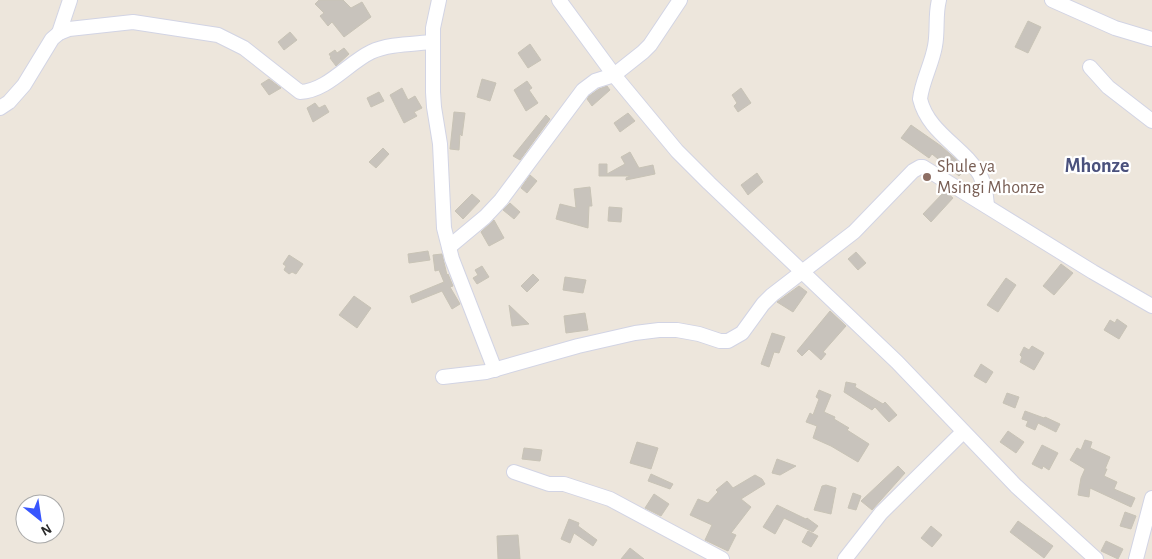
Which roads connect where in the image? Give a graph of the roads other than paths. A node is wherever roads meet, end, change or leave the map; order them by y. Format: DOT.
graph roads {
  1 [pos="70,0"];
  2 [pos="439,0"];
  3 [pos="558,0"];
  4 [pos="680,0"];
  5 [pos="939,0"];
  6 [pos="1052,0"];
  7 [pos="59,33"];
  8 [pos="1152,39"];
  9 [pos="432,42"];
  10 [pos="1090,67"];
  11 [pos="614,76"];
  12 [pos="0,108"];
  13 [pos="1152,121"];
  14 [pos="987,206"];
  15 [pos="449,247"];
  16 [pos="802,271"];
  17 [pos="1152,306"];
  18 [pos="495,370"];
  19 [pos="443,377"];
  20 [pos="963,432"];
  21 [pos="514,472"];
  22 [pos="1152,498"];
  23 [pos="722,559"];
  24 [pos="845,559"];
  25 [pos="1096,559"];
  26 [pos="1136,559"];
  1 -- 7 [label="street"];
  2 -- 9 [label="street"];
  3 -- 11 [label="street"];
  4 -- 11 [label="street"];
  5 -- 14 [label="street"];
  6 -- 8 [label="street"];
  7 -- 9 [label="street"];
  7 -- 12 [label="street"];
  9 -- 15 [label="street"];
  10 -- 13 [label="street"];
  11 -- 15 [label="street"];
  11 -- 16 [label="street"];
  14 -- 16 [label="street"];
  14 -- 17 [label="street"];
  15 -- 18 [label="street"];
  16 -- 18 [label="street"];
  16 -- 20 [label="street"];
  18 -- 19 [label="street"];
  20 -- 24 [label="street"];
  20 -- 25 [label="street"];
  21 -- 23 [label="street"];
  22 -- 26 [label="street"];
}
